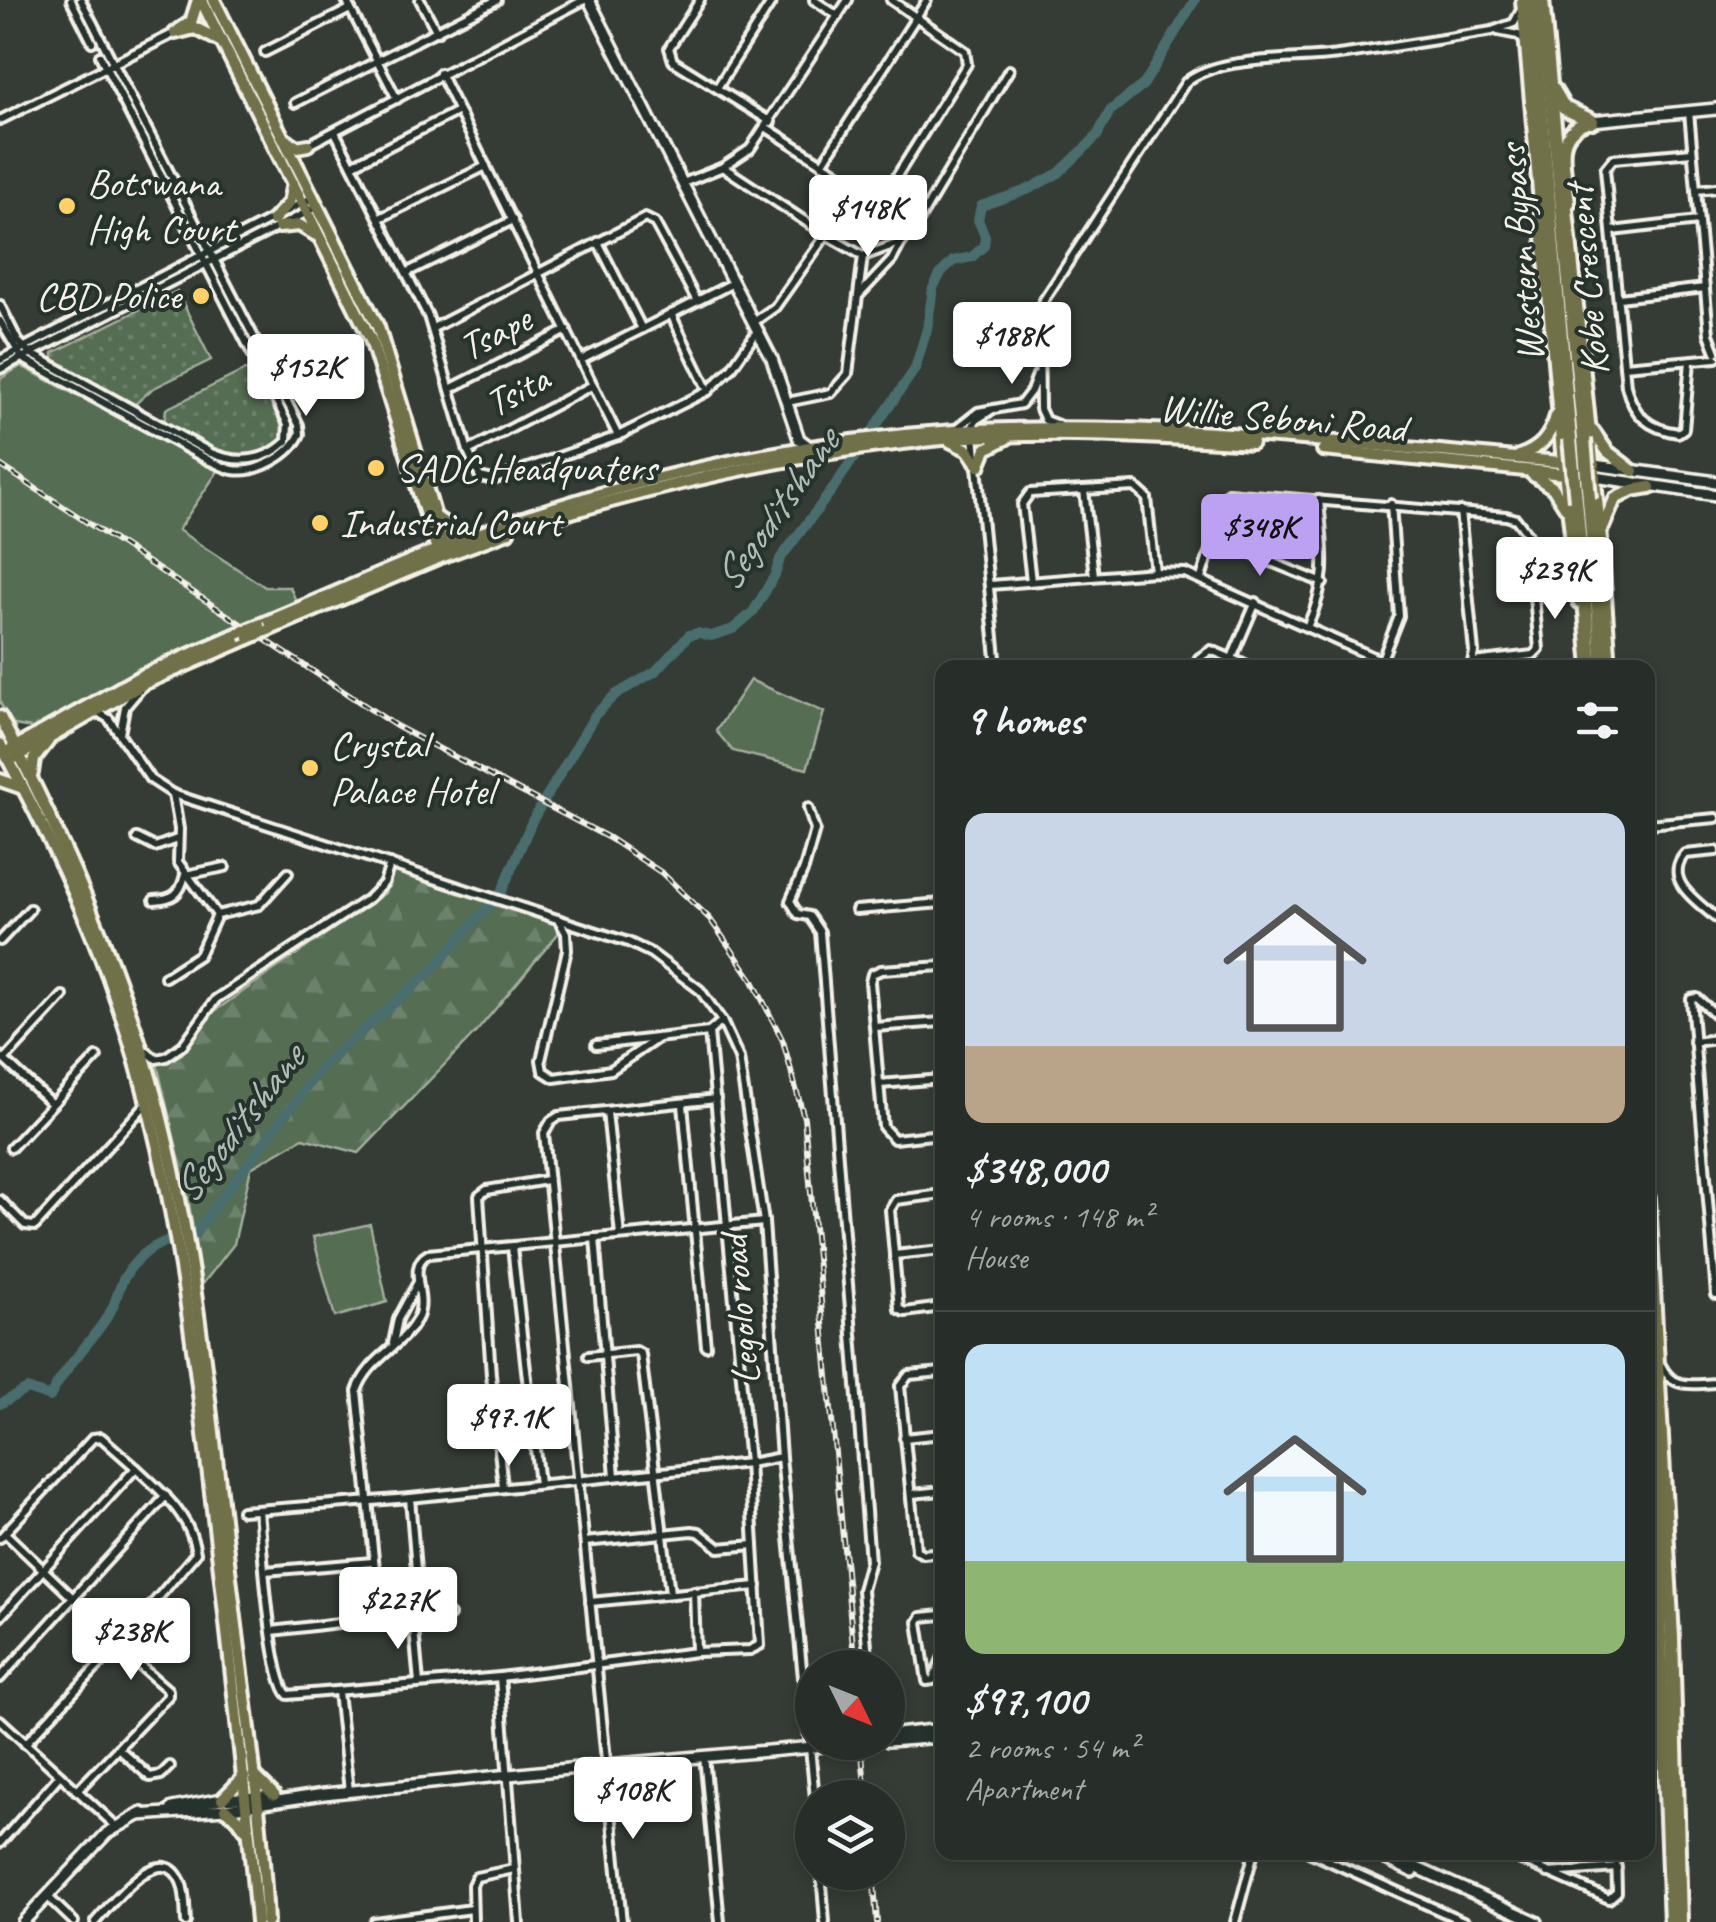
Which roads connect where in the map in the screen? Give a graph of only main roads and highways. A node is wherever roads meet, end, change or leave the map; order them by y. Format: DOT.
graph roads {
  1 [pos="200,0"];
  2 [pos="214,0"];
  3 [pos="1522,0"];
  4 [pos="1531,0"];
  5 [pos="1542,0"];
  6 [pos="590,1"];
  7 [pos="222,42"];
  8 [pos="1549,77"];
  9 [pos="1716,109"];
  10 [pos="1592,121"];
  11 [pos="283,138"];
  12 [pos="1556,160"];
  13 [pos="298,166"];
  14 [pos="293,183"];
  15 [pos="310,205"];
  16 [pos="1570,216"];
  17 [pos="324,243"];
  18 [pos="1557,396"];
  19 [pos="794,429"];
  20 [pos="975,434"];
  21 [pos="950,435"];
  22 [pos="1581,435"];
  23 [pos="1012,436"];
  24 [pos="814,448"];
  25 [pos="834,449"];
  26 [pos="772,455"];
  27 [pos="1508,458"];
  28 [pos="1564,468"];
  29 [pos="1524,470"];
  30 [pos="1633,470"];
  31 [pos="1594,471"];
  32 [pos="1716,482"];
  33 [pos="1650,487"];
  34 [pos="1716,495"];
  35 [pos="1583,500"];
  36 [pos="1569,517"];
  37 [pos="432,520"];
  38 [pos="485,532"];
  39 [pos="1601,539"];
  40 [pos="442,553"];
  41 [pos="410,561"];
  42 [pos="264,628"];
  43 [pos="244,636"];
  44 [pos="1588,660"];
  45 [pos="1589,660"];
  46 [pos="1606,660"];
  47 [pos="1607,660"];
  48 [pos="2,720"];
  49 [pos="49,732"];
  50 [pos="8,753"];
  51 [pos="0,770"];
  52 [pos="0,780"];
  53 [pos="29,785"];
  54 [pos="181,1232"];
  55 [pos="1655,1311"];
  56 [pos="1655,1508"];
  57 [pos="935,1729"];
  58 [pos="905,1735"];
  59 [pos="935,1737"];
  60 [pos="905,1738"];
  61 [pos="795,1748"];
  62 [pos="249,1776"];
  63 [pos="276,1799"];
  64 [pos="251,1800"];
  65 [pos="223,1804"];
  66 [pos="258,1822"];
  67 [pos="250,1839"];
  68 [pos="1408,1860"];
  69 [pos="1410,1860"];
  70 [pos="1504,1908"];
  71 [pos="23,1922"];
  72 [pos="257,1922"];
  73 [pos="267,1922"];
  74 [pos="1537,1922"];
  75 [pos="1671,1922"];
  76 [pos="1680,1922"];
  1 -- 7 [label="main road"];
  1 -- 7 [label="main road"];
  2 -- 11 [label="main road"];
  3 -- 18 [label="main road"];
  4 -- 22 [label="highway, Western Bypass"];
  5 -- 8 [label="highway, Western Bypass"];
  6 -- 19 [label="main road"];
  7 -- 14 [label="main road"];
  8 -- 10 [label="highway"];
  8 -- 12 [label="highway, Western Bypass"];
  9 -- 10 [label="main road"];
  10 -- 16 [label="main road"];
  11 -- 13 [label="main road"];
  11 -- 13 [label="main road"];
  12 -- 16 [label="main road"];
  12 -- 22 [label="highway, Western Bypass"];
  13 -- 15 [label="main road"];
  14 -- 15 [label="main road"];
  14 -- 17 [label="main road"];
  15 -- 17 [label="main road"];
  15 -- 37 [label="main road"];
  16 -- 22 [label="main road"];
  17 -- 37 [label="main road"];
  18 -- 27 [label="main road"];
  18 -- 28 [label="main road"];
  19 -- 24 [label="main road"];
  19 -- 26 [label="main road"];
  20 -- 21 [label="main road, Willie Seboni Road"];
  20 -- 23 [label="main road, Willie Seboni Road"];
  20 -- 27 [label="main road, Willie Seboni Road"];
  21 -- 23 [label="main road"];
  21 -- 25 [label="main road, Willie Seboni Road"];
  22 -- 30 [label="main road"];
  22 -- 31 [label="main road"];
  22 -- 35 [label="highway, Western Bypass, bridge"];
  23 -- 29 [label="main road, Willie Seboni Road"];
  24 -- 25 [label="main road"];
  24 -- 26 [label="main road"];
  25 -- 40 [label="main road"];
  26 -- 38 [label="main road"];
  27 -- 28 [label="main road, Willie Seboni Road"];
  28 -- 29 [label="main road, Willie Seboni Road"];
  28 -- 31 [label="main road, Willie Seboni Road"];
  28 -- 36 [label="main road"];
  29 -- 36 [label="main road"];
  30 -- 31 [label="main road"];
  30 -- 32 [label="main road"];
  31 -- 33 [label="main road"];
  31 -- 39 [label="main road"];
  33 -- 34 [label="main road"];
  33 -- 39 [label="main road"];
  35 -- 45 [label="highway"];
  35 -- 46 [label="highway"];
  36 -- 44 [label="main road"];
  37 -- 38 [label="main road"];
  37 -- 40 [label="main road"];
  37 -- 41 [label="main road"];
  38 -- 40 [label="main road"];
  39 -- 47 [label="main road"];
  40 -- 41 [label="main road"];
  40 -- 42 [label="main road"];
  41 -- 42 [label="main road"];
  42 -- 43 [label="main road, bridge"];
  43 -- 49 [label="main road"];
  43 -- 49 [label="main road"];
  48 -- 49 [label="main road"];
  48 -- 50 [label="main road"];
  49 -- 50 [label="main road"];
  49 -- 53 [label="main road"];
  50 -- 51 [label="main road"];
  50 -- 53 [label="main road"];
  52 -- 53 [label="main road"];
  53 -- 54 [label="main road"];
  53 -- 54 [label="main road"];
  54 -- 62 [label="main road"];
  55 -- 76 [label="highway"];
  56 -- 75 [label="highway"];
  57 -- 58 [label="main road"];
  59 -- 60 [label="main road"];
  61 -- 63 [label="main road"];
  62 -- 63 [label="main road"];
  62 -- 64 [label="main road"];
  62 -- 65 [label="main road"];
  63 -- 64 [label="main road"];
  63 -- 66 [label="main road"];
  64 -- 65 [label="main road"];
  64 -- 66 [label="main road"];
  64 -- 67 [label="main road"];
  65 -- 67 [label="main road"];
  65 -- 71 [label="main road"];
  66 -- 73 [label="main road"];
  67 -- 72 [label="main road"];
  68 -- 70 [label="main road"];
  69 -- 70 [label="main road"];
  70 -- 74 [label="main road"];
}
